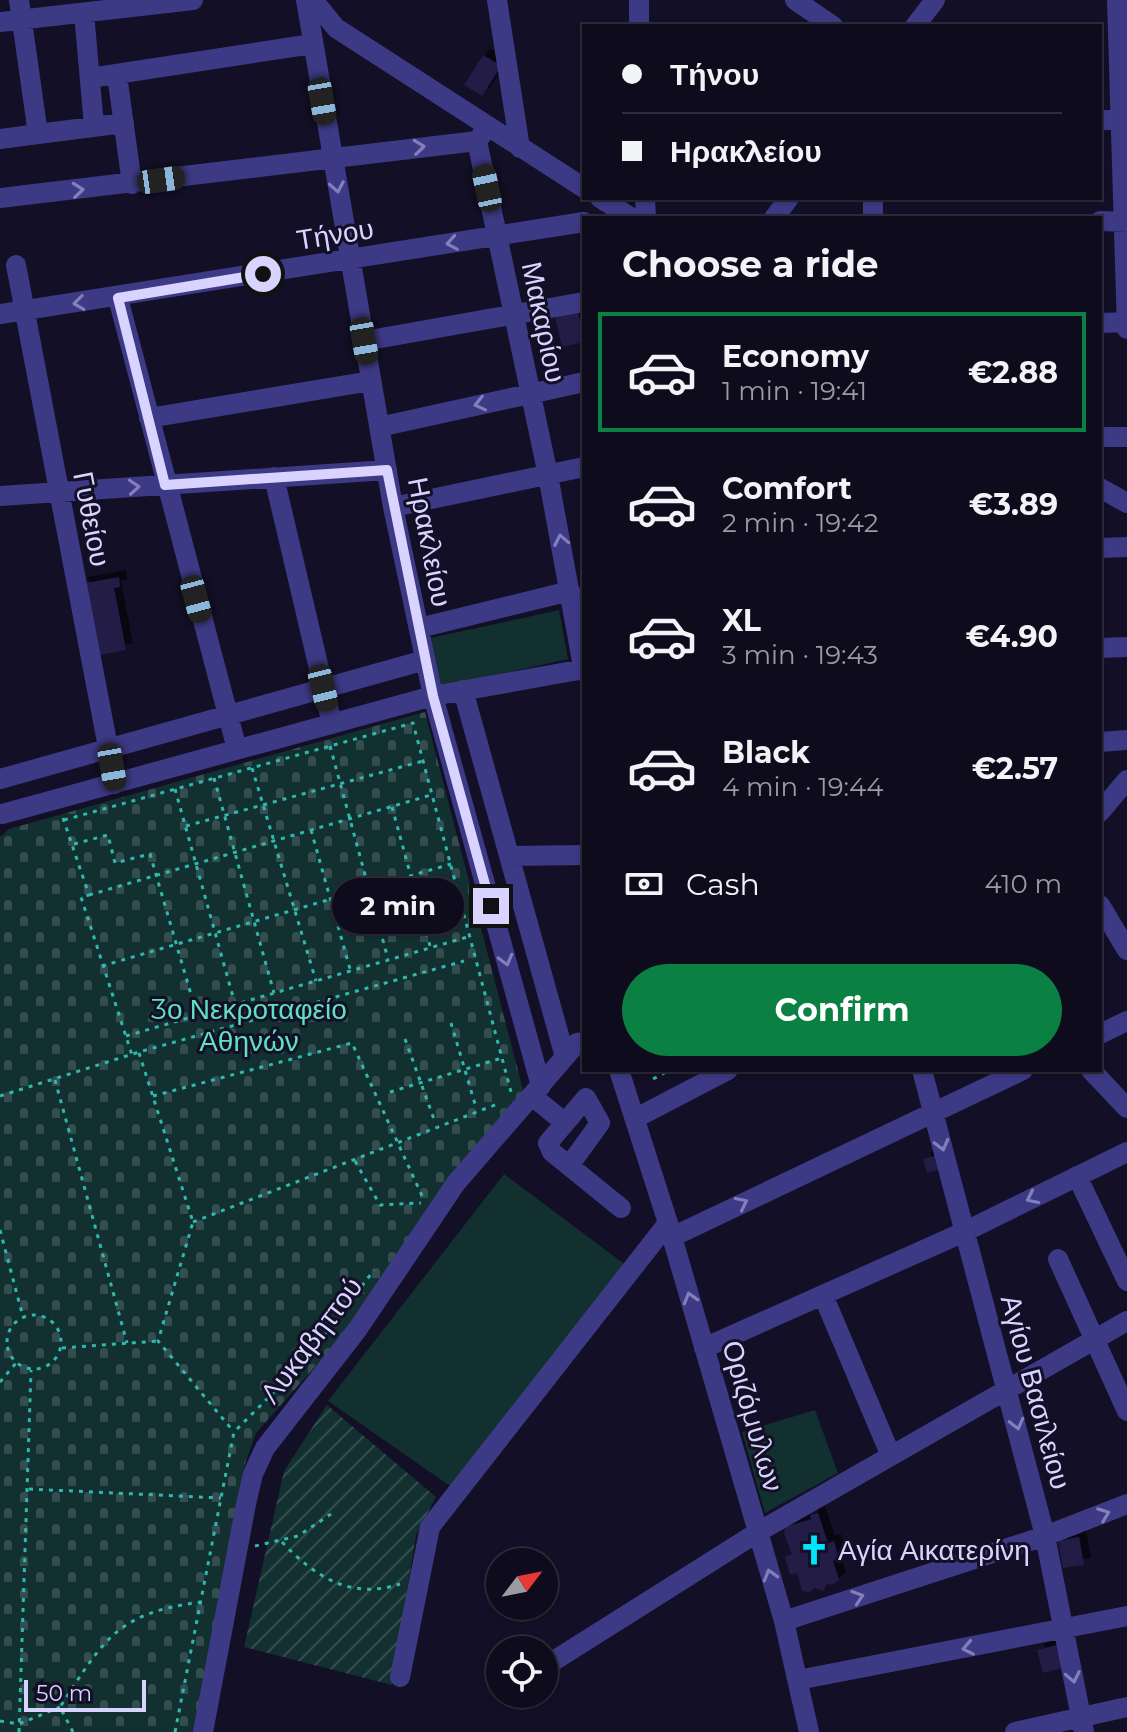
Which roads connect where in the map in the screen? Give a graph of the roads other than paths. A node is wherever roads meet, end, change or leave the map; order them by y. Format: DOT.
graph roads {
  1 [pos="193,0"];
  2 [pos="306,0"];
  3 [pos="313,0"];
  4 [pos="497,0"];
  5 [pos="639,0"];
  6 [pos="795,0"];
  7 [pos="935,0"];
  8 [pos="1117,0"];
  9 [pos="117,5"];
  10 [pos="20,10"];
  11 [pos="84,13"];
  12 [pos="0,22"];
  13 [pos="639,24"];
  14 [pos="830,24"];
  15 [pos="917,24"];
  16 [pos="312,44"];
  17 [pos="1123,68"];
  18 [pos="117,75"];
  19 [pos="90,78"];
  20 [pos="1102,120"];
  21 [pos="1121,120"];
  22 [pos="124,123"];
  23 [pos="94,126"];
  24 [pos="38,134"];
  25 [pos="482,134"];
  26 [pos="0,139"];
  27 [pos="520,148"];
  28 [pos="332,157"];
  29 [pos="132,184"];
  30 [pos="582,187"];
  31 [pos="0,198"];
  32 [pos="603,200"];
  33 [pos="643,200"];
  34 [pos="627,216"];
  35 [pos="629,216"];
  36 [pos="1102,221"];
  37 [pos="1125,221"];
  38 [pos="582,222"];
  39 [pos="497,235"];
  40 [pos="350,260"];
  41 [pos="16,265"];
  42 [pos="118,298"];
  43 [pos="582,302"];
  44 [pos="23,310"];
  45 [pos="0,314"];
  46 [pos="513,315"];
  47 [pos="1102,323"];
  48 [pos="1127,323"];
  49 [pos="1127,329"];
  50 [pos="364,341"];
  51 [pos="371,381"];
  52 [pos="582,382"];
  53 [pos="530,393"];
  54 [pos="149,418"];
  55 [pos="379,427"];
  56 [pos="1102,437"];
  57 [pos="1127,437"];
  58 [pos="582,467"];
  59 [pos="387,470"];
  60 [pos="548,475"];
  61 [pos="274,477"];
  62 [pos="165,485"];
  63 [pos="1102,489"];
  64 [pos="59,493"];
  65 [pos="0,496"];
  66 [pos="1127,503"];
  67 [pos="393,507"];
  68 [pos="1127,547"];
  69 [pos="1102,548"];
  70 [pos="570,591"];
  71 [pos="419,628"];
  72 [pos="1127,647"];
  73 [pos="1102,648"];
  74 [pos="582,659"];
  75 [pos="425,660"];
  76 [pos="582,670"];
  77 [pos="323,688"];
  78 [pos="463,690"];
  79 [pos="433,696"];
  80 [pos="227,713"];
  81 [pos="332,724"];
  82 [pos="1127,740"];
  83 [pos="1102,742"];
  84 [pos="237,749"];
  85 [pos="109,751"];
  86 [pos="0,779"];
  87 [pos="1127,780"];
  88 [pos="115,784"];
  89 [pos="1,809"];
  90 [pos="1102,810"];
  91 [pos="582,855"];
  92 [pos="509,856"];
  93 [pos="1102,908"];
  94 [pos="1127,950"];
  95 [pos="1127,1021"];
  96 [pos="1102,1033"];
  97 [pos="582,1042"];
  98 [pos="565,1057"];
  99 [pos="620,1072"];
  100 [pos="723,1072"];
  101 [pos="923,1072"];
  102 [pos="1018,1072"];
  103 [pos="1093,1072"];
  104 [pos="529,1093"];
  105 [pos="1127,1108"];
  106 [pos="933,1110"];
  107 [pos="634,1111"];
  108 [pos="600,1117"];
  109 [pos="564,1122"];
  110 [pos="1127,1152"];
  111 [pos="569,1166"];
  112 [pos="1077,1176"];
  113 [pos="621,1208"];
  114 [pos="670,1230"];
  115 [pos="964,1232"];
  116 [pos="1058,1259"];
  117 [pos="1127,1281"];
  118 [pos="823,1295"];
  119 [pos="1127,1321"];
  120 [pos="1093,1342"];
  121 [pos="704,1348"];
  122 [pos="1008,1388"];
  123 [pos="1127,1411"];
  124 [pos="891,1456"];
  125 [pos="1127,1504"];
  126 [pos="758,1532"];
  127 [pos="1045,1536"];
  128 [pos="1127,1616"];
  129 [pos="784,1621"];
  130 [pos="1063,1630"];
  131 [pos="558,1658"];
  132 [pos="400,1677"];
  133 [pos="798,1680"];
  134 [pos="1127,1707"];
  135 [pos="1082,1725"];
  136 [pos="203,1732"];
  137 [pos="809,1732"];
  138 [pos="1015,1732"];
  1 -- 9 [label="street"];
  2 -- 16 [label="street, Ηρακλείου"];
  3 -- 25 [label="street"];
  4 -- 27 [label="street"];
  5 -- 13 [label="street"];
  6 -- 14 [label="street"];
  7 -- 15 [label="street"];
  8 -- 17 [label="street"];
  9 -- 11 [label="street"];
  10 -- 11 [label="street"];
  10 -- 12 [label="street"];
  10 -- 24 [label="street"];
  11 -- 19 [label="street"];
  16 -- 18 [label="street"];
  16 -- 28 [label="street, Ηρακλείου"];
  17 -- 21 [label="street"];
  18 -- 19 [label="street"];
  18 -- 22 [label="street"];
  19 -- 23 [label="street"];
  20 -- 21 [label="street"];
  21 -- 37 [label="street"];
  22 -- 23 [label="street"];
  22 -- 29 [label="street"];
  23 -- 24 [label="street"];
  24 -- 26 [label="street"];
  25 -- 27 [label="street"];
  28 -- 25 [label="street, one-way"];
  25 -- 39 [label="street, Μακαρίου"];
  27 -- 30 [label="street"];
  28 -- 29 [label="street"];
  28 -- 40 [label="street, Ηρακλείου, one-way"];
  31 -- 29 [label="street, one-way"];
  32 -- 34 [label="street"];
  33 -- 35 [label="street"];
  36 -- 37 [label="street"];
  37 -- 48 [label="street"];
  38 -- 39 [label="street, Τήνου"];
  39 -- 40 [label="street, Τήνου, one-way"];
  39 -- 46 [label="street, Μακαρίου"];
  40 -- 42 [label="street, Τήνου"];
  40 -- 50 [label="street, Ηρακλείου"];
  41 -- 44 [label="street, Γυθείου"];
  42 -- 44 [label="street, Τήνου, one-way"];
  42 -- 54 [label="street"];
  43 -- 46 [label="street"];
  44 -- 45 [label="street, Τήνου"];
  44 -- 64 [label="street, Γυθείου"];
  46 -- 50 [label="street"];
  46 -- 53 [label="street, Μακαρίου"];
  47 -- 48 [label="street"];
  48 -- 49 [label="street"];
  50 -- 51 [label="street, Ηρακλείου"];
  51 -- 54 [label="street"];
  51 -- 55 [label="street, Ηρακλείου"];
  52 -- 53 [label="street"];
  53 -- 55 [label="street, one-way"];
  53 -- 60 [label="street, Μακαρίου"];
  54 -- 62 [label="street"];
  55 -- 59 [label="street, Ηρακλείου"];
  56 -- 57 [label="street"];
  58 -- 60 [label="street"];
  59 -- 61 [label="street"];
  59 -- 67 [label="street, Ηρακλείου"];
  60 -- 67 [label="street"];
  70 -- 60 [label="street, Μακαρίου, one-way"];
  61 -- 62 [label="street"];
  61 -- 77 [label="street"];
  64 -- 62 [label="street, one-way"];
  62 -- 80 [label="street"];
  63 -- 66 [label="street"];
  64 -- 65 [label="street"];
  64 -- 85 [label="street, Γυθείου"];
  67 -- 71 [label="street, Ηρακλείου"];
  68 -- 69 [label="street"];
  70 -- 71 [label="street"];
  70 -- 74 [label="street, Μακαρίου"];
  71 -- 75 [label="street, Ηρακλείου"];
  72 -- 73 [label="street"];
  75 -- 77 [label="street"];
  75 -- 79 [label="street, Ηρακλείου"];
  76 -- 78 [label="street"];
  77 -- 80 [label="street"];
  77 -- 81 [label="street"];
  78 -- 79 [label="street"];
  78 -- 92 [label="street"];
  79 -- 81 [label="street"];
  79 -- 104 [label="street, Ηρακλείου, one-way"];
  80 -- 84 [label="street"];
  80 -- 85 [label="street"];
  81 -- 84 [label="street"];
  82 -- 83 [label="street"];
  84 -- 88 [label="street"];
  85 -- 86 [label="street"];
  85 -- 88 [label="street, Γυθείου"];
  87 -- 90 [label="street"];
  88 -- 89 [label="street"];
  91 -- 92 [label="street"];
  92 -- 98 [label="street"];
  93 -- 94 [label="street"];
  95 -- 96 [label="street"];
  97 -- 98 [label="street, Λυκαβηττού"];
  98 -- 104 [label="street, Λυκαβηττού"];
  99 -- 107 [label="street"];
  100 -- 107 [label="street"];
  101 -- 106 [label="street, Αγίου Βασιλείου"];
  102 -- 106 [label="street"];
  103 -- 105 [label="street"];
  104 -- 109 [label="street"];
  104 -- 136 [label="street, Λυκαβηττού"];
  114 -- 106 [label="street, one-way"];
  106 -- 115 [label="street, Αγίου Βασιλείου, one-way"];
  107 -- 108 [label="street"];
  107 -- 114 [label="street, Οριζόμυλων"];
  108 -- 109 [label="street"];
  108 -- 111 [label="street"];
  109 -- 111 [label="street"];
  110 -- 112 [label="street"];
  111 -- 113 [label="street"];
  112 -- 115 [label="street, one-way"];
  112 -- 117 [label="street"];
  121 -- 114 [label="street, Οριζόμυλων, one-way"];
  114 -- 132 [label="street"];
  115 -- 118 [label="street"];
  115 -- 122 [label="street, Αγίου Βασιλείου"];
  116 -- 120 [label="street"];
  118 -- 121 [label="street"];
  118 -- 124 [label="street"];
  119 -- 120 [label="street"];
  120 -- 122 [label="street"];
  120 -- 123 [label="street"];
  121 -- 126 [label="street, Οριζόμυλων"];
  122 -- 124 [label="street"];
  122 -- 127 [label="street, Αγίου Βασιλείου, one-way"];
  124 -- 126 [label="street"];
  127 -- 125 [label="street, one-way"];
  129 -- 126 [label="street, Οριζόμυλων, one-way"];
  126 -- 131 [label="street"];
  129 -- 127 [label="street, one-way"];
  127 -- 130 [label="street, Αγίου Βασιλείου"];
  128 -- 130 [label="street"];
  129 -- 133 [label="street, Οριζόμυλων"];
  130 -- 133 [label="street, one-way"];
  130 -- 135 [label="street, Αγίου Βασιλείου, one-way"];
  133 -- 137 [label="street, Οριζόμυλων"];
  134 -- 135 [label="street"];
  135 -- 138 [label="street"];
}
